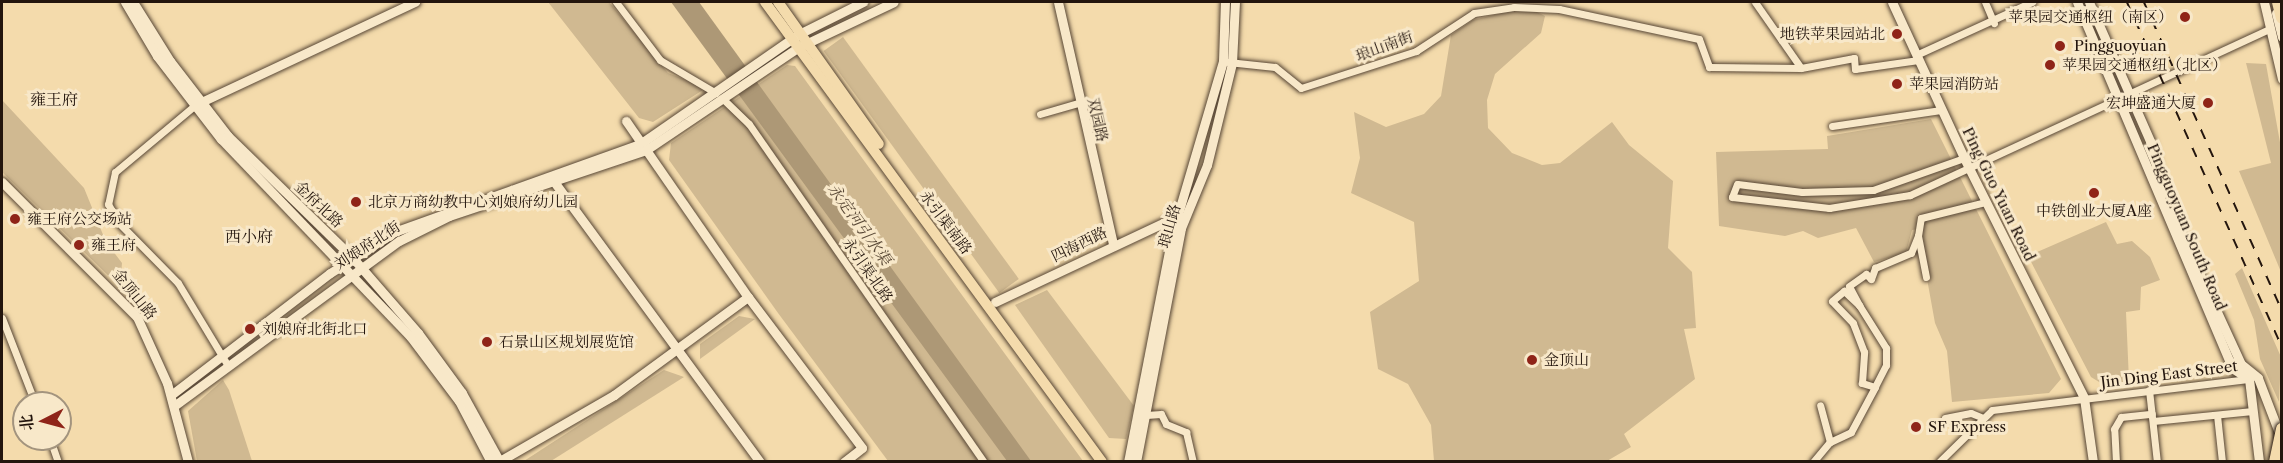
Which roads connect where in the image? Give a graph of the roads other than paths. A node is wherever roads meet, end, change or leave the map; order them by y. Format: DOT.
graph roads {
  1 [pos="125,2"];
  2 [pos="133,2"];
  3 [pos="415,2"];
  4 [pos="616,2"];
  5 [pos="765,2"];
  6 [pos="778,2"];
  7 [pos="863,2"];
  8 [pos="894,2"];
  9 [pos="1058,2"];
  10 [pos="1225,2"];
  11 [pos="1235,2"];
  12 [pos="1755,2"];
  13 [pos="1892,2"];
  14 [pos="1984,2"];
  15 [pos="2032,2"];
  16 [pos="2077,2"];
  17 [pos="2090,2"];
  18 [pos="2264,2"];
  19 [pos="2275,2"];
  20 [pos="2282,18"];
  21 [pos="1993,21"];
  22 [pos="2270,29"];
  23 [pos="2282,37"];
  24 [pos="798,41"];
  25 [pos="1917,57"];
  26 [pos="1227,62"];
  27 [pos="1802,68"];
  28 [pos="2282,79"];
  29 [pos="724,93"];
  30 [pos="2129,93"];
  31 [pos="2116,99"];
  32 [pos="1078,103"];
  33 [pos="197,104"];
  34 [pos="1941,110"];
  35 [pos="1040,114"];
  36 [pos="626,121"];
  37 [pos="1832,126"];
  38 [pos="643,147"];
  39 [pos="1964,158"];
  40 [pos="1970,170"];
  41 [pos="2,182"];
  42 [pos="555,183"];
  43 [pos="1985,202"];
  44 [pos="1178,216"];
  45 [pos="1918,237"];
  46 [pos="1113,244"];
  47 [pos="352,257"];
  48 [pos="343,264"];
  49 [pos="360,266"];
  50 [pos="350,273"];
  51 [pos="1926,277"];
  52 [pos="748,297"];
  53 [pos="995,302"];
  54 [pos="1859,305"];
  55 [pos="2,318"];
  56 [pos="677,349"];
  57 [pos="226,361"];
  58 [pos="2253,378"];
  59 [pos="1875,387"];
  60 [pos="2149,390"];
  61 [pos="30,391"];
  62 [pos="171,395"];
  63 [pos="2085,398"];
  64 [pos="1820,405"];
  65 [pos="174,406"];
  66 [pos="2252,411"];
  67 [pos="1146,415"];
  68 [pos="2217,415"];
  69 [pos="1980,417"];
  70 [pos="1945,418"];
  71 [pos="2152,418"];
  72 [pos="2282,429"];
  73 [pos="2282,440"];
  74 [pos="1830,442"];
  75 [pos="497,461"];
  76 [pos="188,462"];
  77 [pos="760,462"];
  78 [pos="844,462"];
  79 [pos="984,462"];
  80 [pos="1102,462"];
  81 [pos="1111,462"];
  82 [pos="1128,462"];
  83 [pos="1136,462"];
  84 [pos="1193,462"];
  85 [pos="1813,462"];
  86 [pos="1939,462"];
  87 [pos="2093,462"];
  88 [pos="2116,462"];
  89 [pos="2157,462"];
  90 [pos="2223,462"];
  91 [pos="2259,462"];
  92 [pos="2275,462"];
  1 -- 33 [label="main road, 金府北路"];
  2 -- 33 [label="main road, 金府北路"];
  3 -- 33 [label="main road"];
  4 -- 29 [label="street, 永引渠北路"];
  5 -- 24 [label="main road, 永引渠南路"];
  6 -- 24 [label="main road, 永引渠南路"];
  7 -- 24 [label="main road"];
  8 -- 24 [label="main road"];
  9 -- 32 [label="main road, 双园路"];
  10 -- 26 [label="main road, 琅山路"];
  11 -- 26 [label="main road, 琅山路"];
  12 -- 27 [label="street"];
  13 -- 25 [label="main road, Ping Guo Yuan Road"];
  14 -- 21 [label="street"];
  15 -- 21 [label="street"];
  16 -- 31 [label="main road, Pingguoyuan South Road"];
  17 -- 30 [label="main road, Pingguoyuan South Road"];
  18 -- 22 [label="main road"];
  19 -- 20 [label="highway"];
  19 -- 23 [label="main road"];
  21 -- 25 [label="street"];
  22 -- 28 [label="main road"];
  22 -- 30 [label="street"];
  24 -- 29 [label="main road, 刘娘府北街"];
  24 -- 53 [label="main road, 永引渠南路"];
  24 -- 80 [label="main road, 永引渠南路"];
  25 -- 27 [label="street, 琅山南街"];
  25 -- 34 [label="main road, Ping Guo Yuan Road"];
  26 -- 27 [label="street, 琅山南街"];
  26 -- 44 [label="main road, 琅山路"];
  26 -- 67 [label="main road, 琅山路"];
  29 -- 38 [label="main road, 刘娘府北街"];
  29 -- 79 [label="street, 永引渠北路"];
  30 -- 31 [label="street"];
  30 -- 58 [label="main road, Pingguoyuan South Road"];
  31 -- 40 [label="street"];
  31 -- 58 [label="main road, Pingguoyuan South Road"];
  32 -- 35 [label="street"];
  32 -- 46 [label="main road, 双园路"];
  33 -- 47 [label="main road, 金府北路"];
  33 -- 48 [label="main road, 金府北路"];
  33 -- 57 [label="street"];
  34 -- 37 [label="street"];
  34 -- 39 [label="main road, Ping Guo Yuan Road"];
  36 -- 38 [label="main road"];
  38 -- 42 [label="main road, 刘娘府北街"];
  38 -- 47 [label="main road, 刘娘府北街"];
  38 -- 52 [label="main road"];
  39 -- 40 [label="main road, Ping Guo Yuan Road"];
  39 -- 40 [label="street"];
  40 -- 43 [label="main road, Ping Guo Yuan Road"];
  41 -- 62 [label="main road, 金顶山路"];
  42 -- 49 [label="main road, 刘娘府北街"];
  42 -- 56 [label="main road"];
  43 -- 45 [label="street"];
  43 -- 63 [label="main road, Ping Guo Yuan Road"];
  44 -- 46 [label="main road, 四海西路"];
  44 -- 82 [label="main road, 琅山路"];
  45 -- 51 [label="street"];
  45 -- 54 [label="street"];
  46 -- 53 [label="main road, 四海西路"];
  47 -- 48 [label="main road, 刘娘府北街"];
  47 -- 49 [label="main road, 金府北路"];
  48 -- 50 [label="main road, 金府北路"];
  48 -- 57 [label="main road, 刘娘府北街"];
  49 -- 50 [label="main road, 刘娘府北街"];
  49 -- 75 [label="main road, 金府北路"];
  50 -- 57 [label="main road, 刘娘府北街"];
  50 -- 75 [label="main road, 金府北路"];
  52 -- 56 [label="main road"];
  52 -- 78 [label="main road"];
  53 -- 81 [label="main road, 永引渠南路"];
  54 -- 59 [label="street"];
  54 -- 59 [label="street"];
  55 -- 61 [label="street"];
  56 -- 75 [label="main road"];
  56 -- 77 [label="main road"];
  57 -- 62 [label="main road, 刘娘府北街"];
  57 -- 65 [label="main road, 刘娘府北街"];
  58 -- 60 [label="street, Jin Ding East Street"];
  58 -- 66 [label="main road"];
  58 -- 73 [label="main road, Pingguoyuan South Road"];
  59 -- 74 [label="street"];
  60 -- 63 [label="street, Jin Ding East Street"];
  60 -- 71 [label="street"];
  62 -- 65 [label="main road, 金顶山路"];
  63 -- 69 [label="street, Jin Ding East Street"];
  63 -- 87 [label="main road, Ping Guo Yuan Road"];
  64 -- 74 [label="street"];
  65 -- 76 [label="main road, 金顶山路"];
  66 -- 68 [label="street"];
  66 -- 91 [label="main road"];
  67 -- 83 [label="main road, 琅山路"];
  67 -- 84 [label="street"];
  68 -- 71 [label="street"];
  68 -- 90 [label="street"];
  69 -- 70 [label="street"];
  69 -- 86 [label="street"];
  71 -- 88 [label="street"];
  71 -- 89 [label="street"];
  72 -- 92 [label="highway, bridge"];
  74 -- 85 [label="street"];
}
